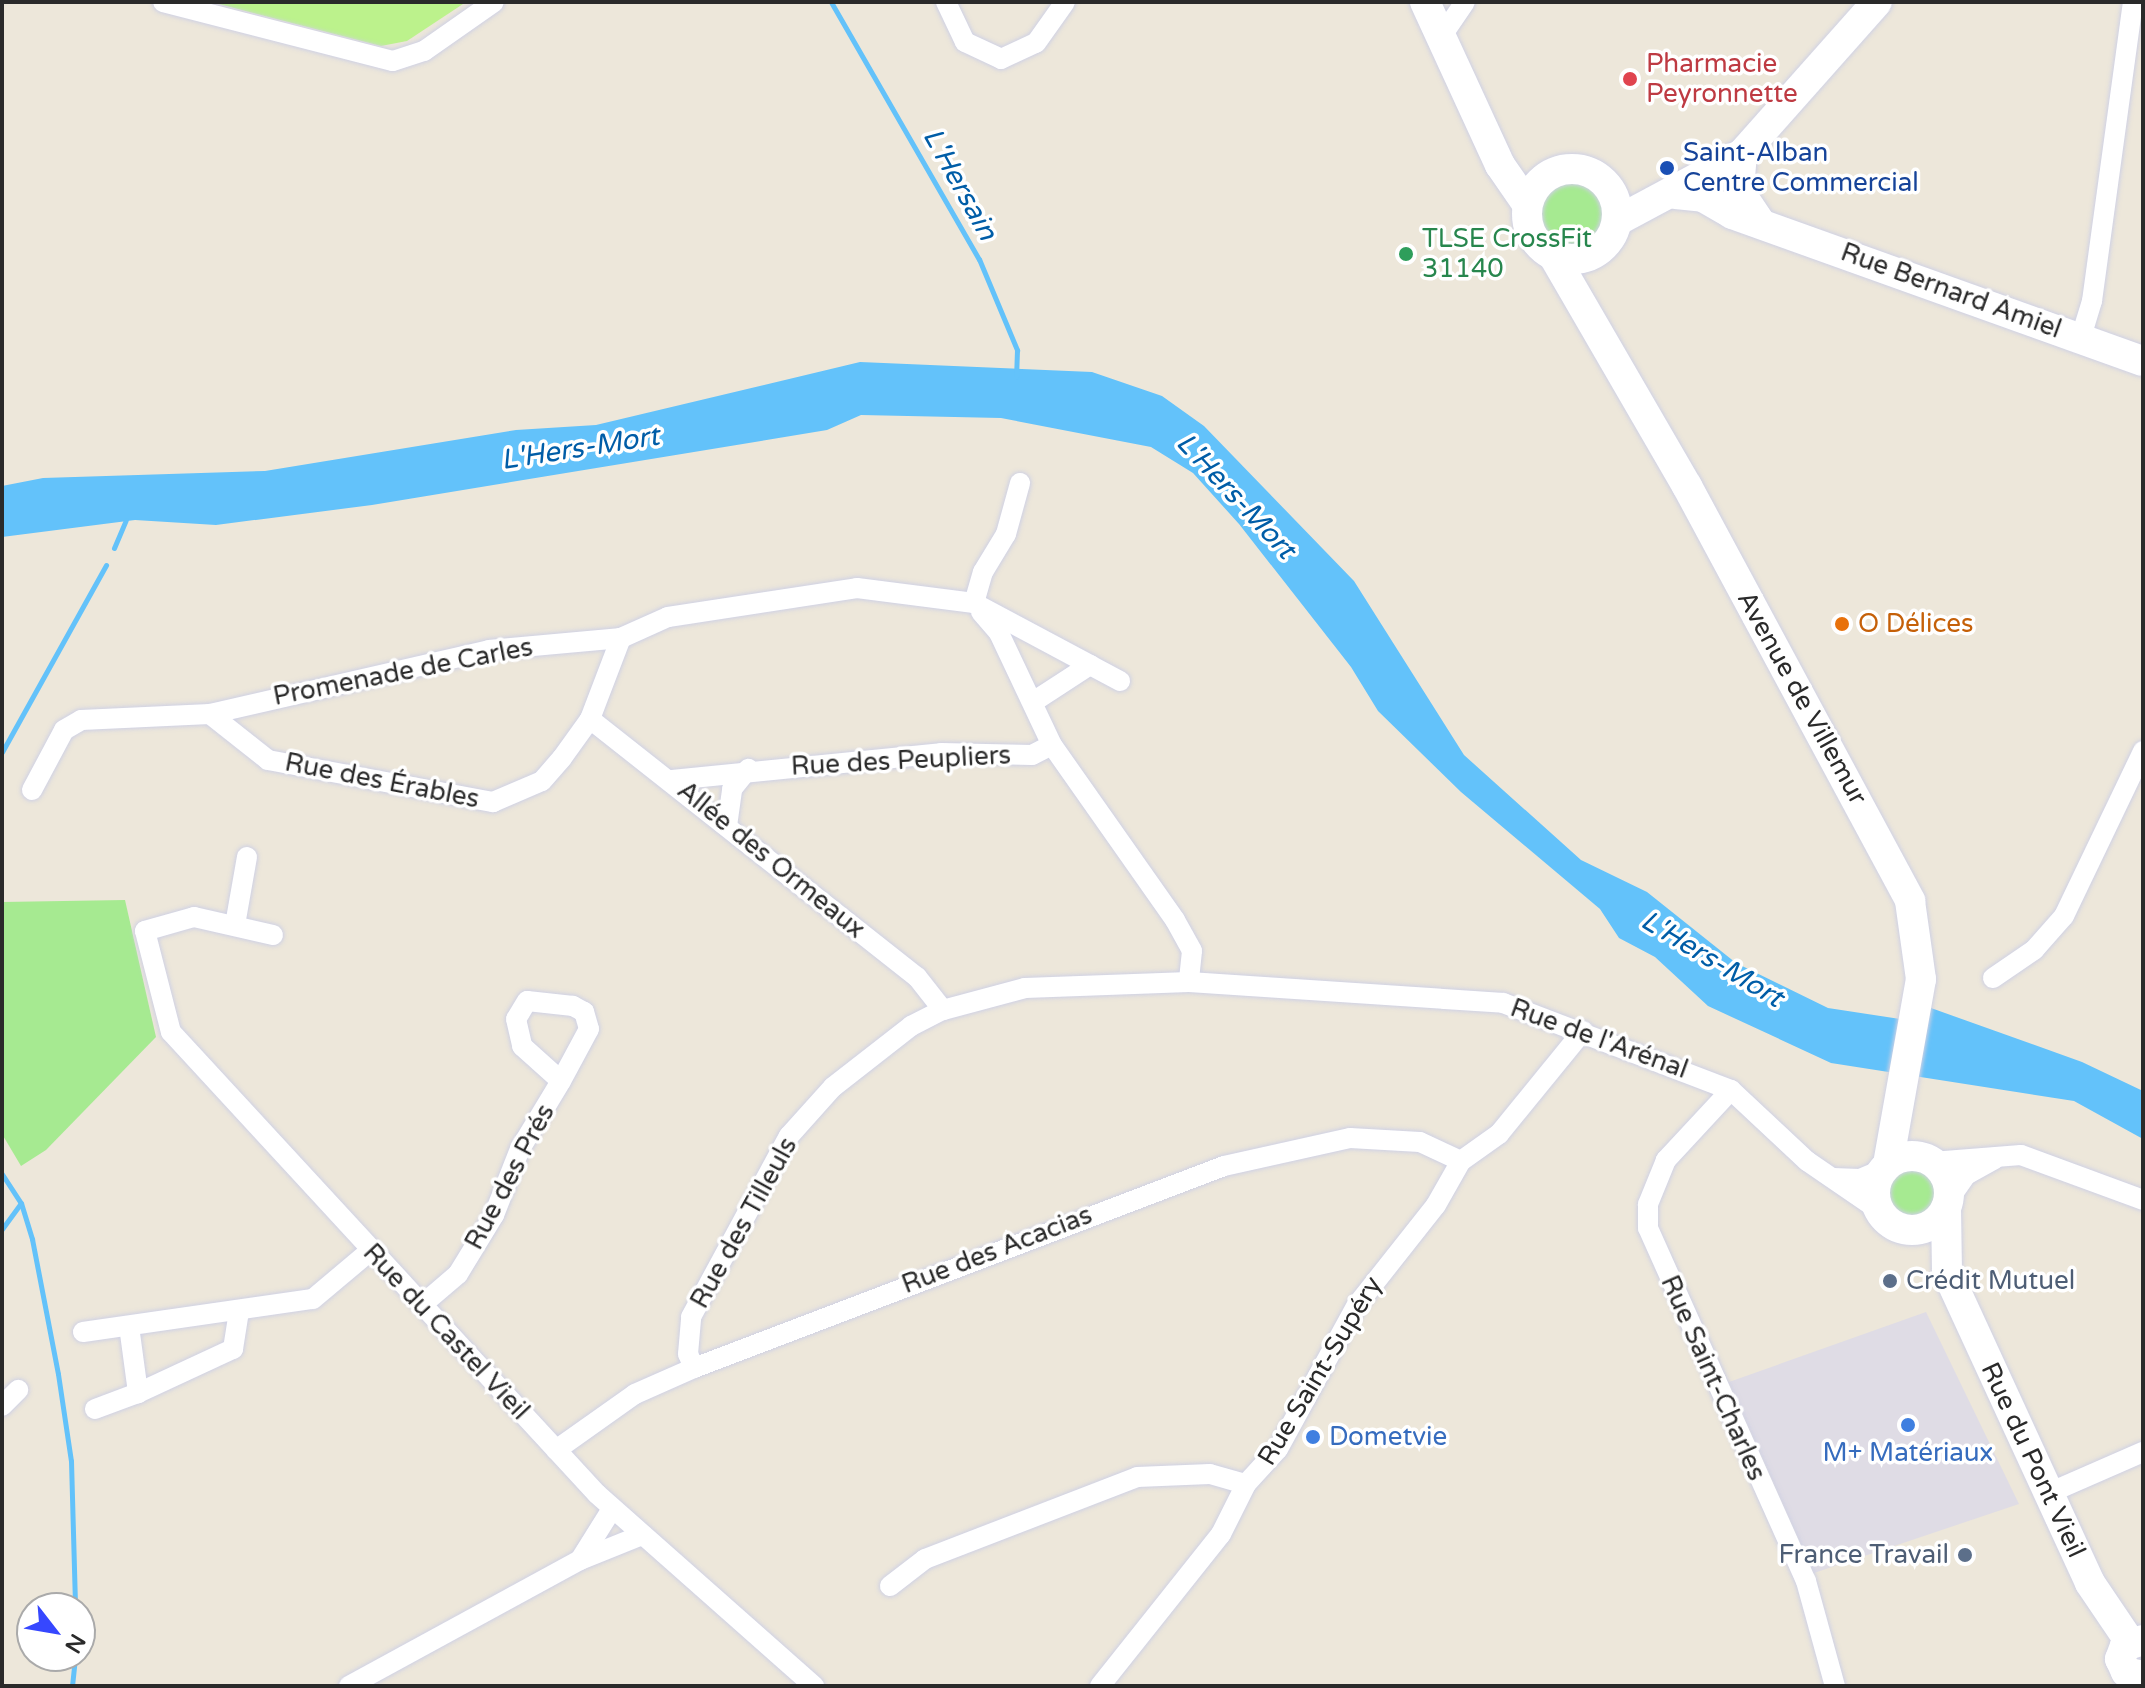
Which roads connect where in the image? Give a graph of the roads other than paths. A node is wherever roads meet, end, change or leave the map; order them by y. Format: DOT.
graph roads {
  1 [pos="163,2"];
  2 [pos="494,2"];
  3 [pos="946,2"];
  4 [pos="1065,2"];
  5 [pos="1425,2"];
  6 [pos="1465,2"];
  7 [pos="1844,2"];
  8 [pos="1877,2"];
  9 [pos="2130,2"];
  10 [pos="2143,5"];
  11 [pos="1441,37"];
  12 [pos="1831,54"];
  13 [pos="1494,146"];
  14 [pos="1749,147"];
  15 [pos="1561,169"];
  16 [pos="1607,184"];
  17 [pos="1676,194"];
  18 [pos="1527,204"];
  19 [pos="1617,221"];
  20 [pos="1759,221"];
  21 [pos="1599,250"];
  22 [pos="1553,255"];
  23 [pos="1592,317"];
  24 [pos="2081,337"];
  25 [pos="2143,361"];
  26 [pos="1020,483"];
  27 [pos="974,603"];
  28 [pos="621,638"];
  29 [pos="1090,665"];
  30 [pos="1120,681"];
  31 [pos="255,700"];
  32 [pos="1033,702"];
  33 [pos="210,714"];
  34 [pos="590,719"];
  35 [pos="244,741"];
  36 [pos="1052,745"];
  37 [pos="2143,751"];
  38 [pos="748,769"];
  39 [pos="672,780"];
  40 [pos="32,790"];
  41 [pos="727,826"];
  42 [pos="247,857"];
  43 [pos="235,925"];
  44 [pos="273,935"];
  45 [pos="1993,978"];
  46 [pos="1189,982"];
  47 [pos="1233,987"];
  48 [pos="943,1010"];
  49 [pos="1583,1031"];
  50 [pos="561,1081"];
  51 [pos="1731,1090"];
  52 [pos="1902,1092"];
  53 [pos="1998,1157"];
  54 [pos="1928,1160"];
  55 [pos="1461,1161"];
  56 [pos="1886,1166"];
  57 [pos="1833,1178"];
  58 [pos="2143,1200"];
  59 [pos="1948,1203"];
  60 [pos="1880,1211"];
  61 [pos="1907,1229"];
  62 [pos="370,1251"];
  63 [pos="1947,1272"];
  64 [pos="423,1304"];
  65 [pos="239,1310"];
  66 [pos="129,1326"];
  67 [pos="83,1332"];
  68 [pos="694,1368"];
  69 [pos="18,1390"];
  70 [pos="138,1393"];
  71 [pos="2,1406"];
  72 [pos="95,1409"];
  73 [pos="556,1450"];
  74 [pos="2143,1452"];
  75 [pos="1246,1484"];
  76 [pos="2049,1493"];
  77 [pos="612,1509"];
  78 [pos="642,1535"];
  79 [pos="580,1560"];
  80 [pos="890,1586"];
  81 [pos="2136,1641"];
  82 [pos="2134,1679"];
  83 [pos="353,1685"];
  84 [pos="814,1686"];
  85 [pos="1100,1686"];
  86 [pos="1835,1686"];
  1 -- 2 [label="street"];
  3 -- 4 [label="street"];
  5 -- 11 [label="main road"];
  6 -- 11 [label="street"];
  7 -- 12 [label="main road"];
  8 -- 12 [label="main road"];
  9 -- 10 [label="street"];
  9 -- 24 [label="street"];
  11 -- 13 [label="main road"];
  12 -- 14 [label="main road"];
  13 -- 15 [label="main road"];
  13 -- 18 [label="main road"];
  14 -- 16 [label="main road"];
  14 -- 17 [label="main road"];
  14 -- 20 [label="main road"];
  15 -- 16 [label="main road"];
  15 -- 18 [label="main road"];
  16 -- 19 [label="main road"];
  17 -- 19 [label="main road"];
  17 -- 20 [label="main road, Rue Bernard Amiel"];
  18 -- 22 [label="main road"];
  19 -- 21 [label="main road"];
  20 -- 24 [label="main road, Rue Bernard Amiel"];
  21 -- 22 [label="main road"];
  21 -- 23 [label="main road"];
  22 -- 23 [label="main road, Avenue de Villemur"];
  23 -- 52 [label="main road, Avenue de Villemur"];
  24 -- 25 [label="main road, Rue Bernard Amiel"];
  26 -- 27 [label="street"];
  27 -- 28 [label="street, Promenade de Carles"];
  27 -- 29 [label="street"];
  27 -- 32 [label="street"];
  28 -- 31 [label="street, Promenade de Carles"];
  28 -- 34 [label="street, Rue des Érables"];
  29 -- 30 [label="street"];
  29 -- 32 [label="street"];
  31 -- 33 [label="street, Promenade de Carles"];
  31 -- 35 [label="street, Promenade de Carles"];
  32 -- 36 [label="street"];
  33 -- 35 [label="street, Rue des Érables"];
  33 -- 40 [label="street, Promenade de Carles"];
  34 -- 35 [label="street, Rue des Érables"];
  34 -- 39 [label="street, Allée des Ormeaux"];
  36 -- 38 [label="street, Rue des Peupliers"];
  36 -- 46 [label="street"];
  37 -- 45 [label="street"];
  38 -- 39 [label="street, Rue des Peupliers"];
  38 -- 41 [label="street"];
  39 -- 41 [label="street, Allée des Ormeaux"];
  41 -- 48 [label="street, Allée des Ormeaux"];
  42 -- 43 [label="street"];
  43 -- 44 [label="street"];
  43 -- 62 [label="street, Rue du Castel Vieil"];
  46 -- 47 [label="street, Rue des Tilleuls"];
  46 -- 48 [label="street, Rue des Tilleuls"];
  47 -- 49 [label="street, Rue de l'Arénal"];
  48 -- 68 [label="street, Rue des Tilleuls"];
  49 -- 51 [label="street, Rue de l'Arénal"];
  49 -- 55 [label="street, Rue Saint-Supéry"];
  50 -- 64 [label="street, Rue des Prés"];
  51 -- 57 [label="street, Rue de l'Arénal"];
  51 -- 86 [label="street, Rue Saint-Charles"];
  52 -- 54 [label="main road"];
  52 -- 56 [label="main road, Avenue de Villemur"];
  53 -- 54 [label="street"];
  53 -- 58 [label="street"];
  53 -- 59 [label="street"];
  54 -- 56 [label="main road"];
  54 -- 59 [label="main road"];
  55 -- 68 [label="street, Rue des Acacias"];
  55 -- 75 [label="street, Rue Saint-Supéry"];
  56 -- 57 [label="street"];
  56 -- 60 [label="main road"];
  57 -- 60 [label="street, Rue de l'Arénal"];
  59 -- 61 [label="main road"];
  59 -- 63 [label="main road, Rue du Pont Vieil"];
  60 -- 61 [label="main road"];
  61 -- 63 [label="main road, Rue du Pont Vieil"];
  62 -- 64 [label="street, Rue du Castel Vieil"];
  62 -- 65 [label="street"];
  63 -- 76 [label="main road, Rue du Pont Vieil"];
  64 -- 73 [label="street, Rue du Castel Vieil"];
  65 -- 66 [label="street"];
  65 -- 70 [label="street"];
  66 -- 67 [label="street"];
  66 -- 70 [label="street"];
  68 -- 73 [label="street, Rue des Acacias"];
  69 -- 71 [label="street"];
  70 -- 72 [label="street"];
  73 -- 77 [label="street, Rue du Castel Vieil"];
  74 -- 76 [label="street"];
  75 -- 80 [label="street"];
  75 -- 85 [label="street, Rue Saint-Supéry"];
  76 -- 81 [label="main road, Rue du Pont Vieil"];
  77 -- 78 [label="street, Rue du Castel Vieil"];
  77 -- 79 [label="street"];
  78 -- 79 [label="street"];
  78 -- 84 [label="street, Rue du Castel Vieil"];
  79 -- 83 [label="street"];
  81 -- 82 [label="main road"];
}
